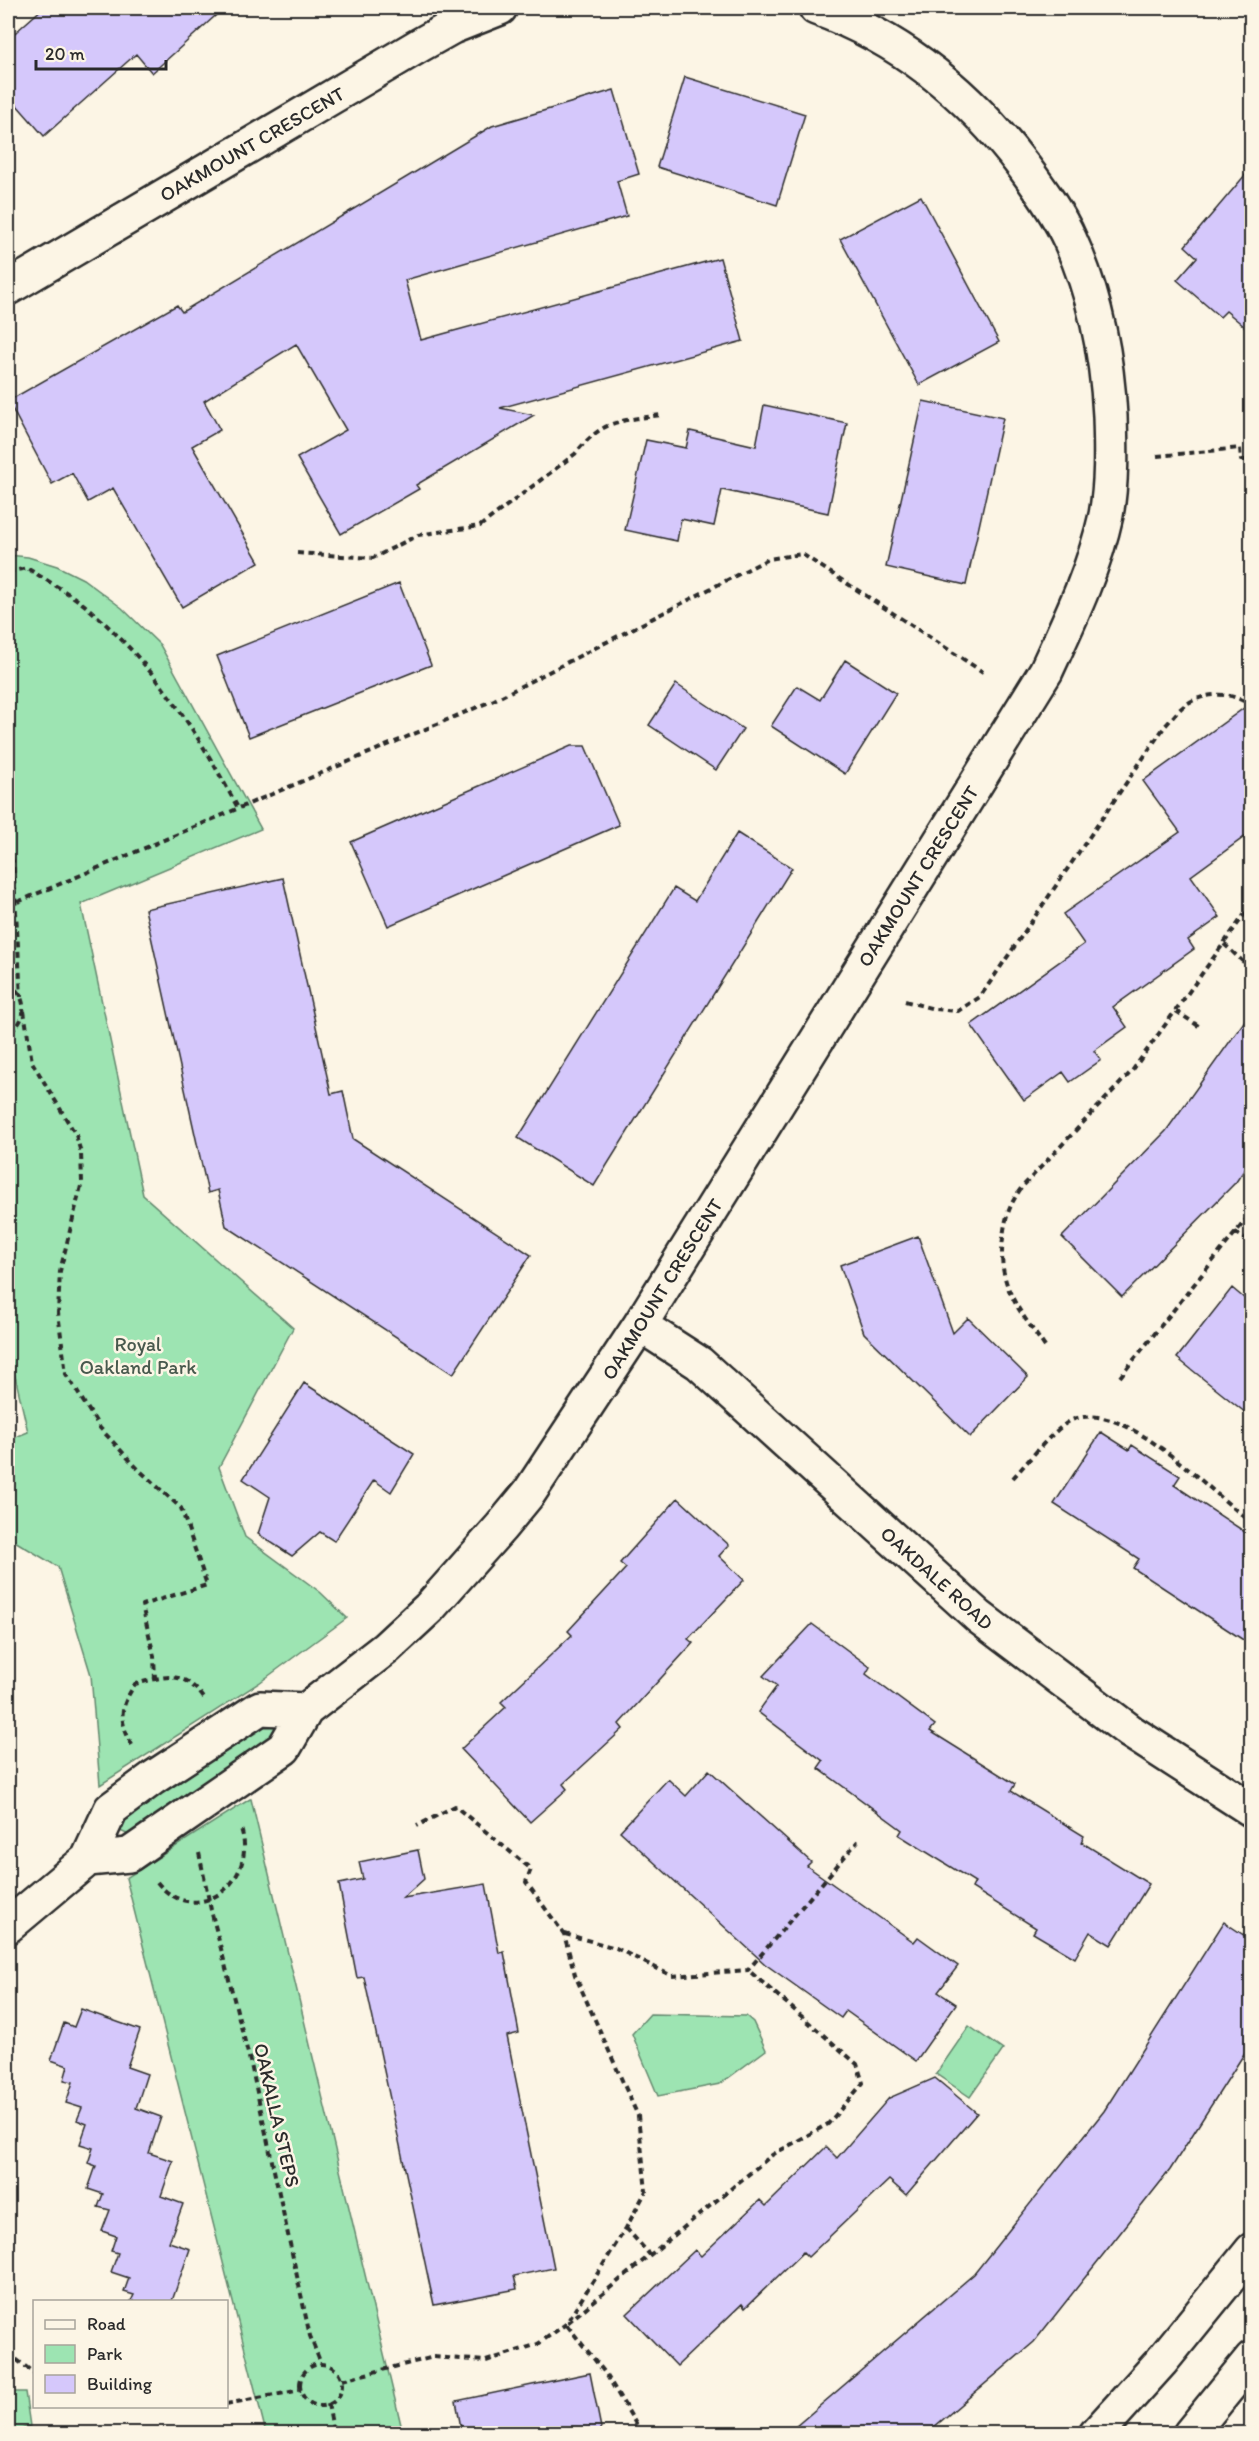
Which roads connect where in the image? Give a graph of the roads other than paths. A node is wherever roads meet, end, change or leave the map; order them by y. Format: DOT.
graph roads {
  1 [pos="500,8"];
  2 [pos="816,8"];
  3 [pos="8,288"];
  4 [pos="640,1325"];
  5 [pos="306,1710"];
  6 [pos="1251,1810"];
  7 [pos="88,1859"];
  8 [pos="8,1926"];
  9 [pos="1251,2250"];
  10 [pos="1251,2358"];
  11 [pos="1096,2433"];
  12 [pos="1190,2433"];
  1 -- 3 [label="street, OAKMOUNT CRESCENT"];
  2 -- 4 [label="street, OAKMOUNT CRESCENT"];
  4 -- 5 [label="street, OAKMOUNT CRESCENT"];
  4 -- 6 [label="street, OAKDALE ROAD"];
  5 -- 7 [label="street, OAKMOUNT CRESCENT"];
  5 -- 7 [label="street"];
  7 -- 8 [label="street"];
  9 -- 11 [label="street"];
  10 -- 12 [label="street"];
}
